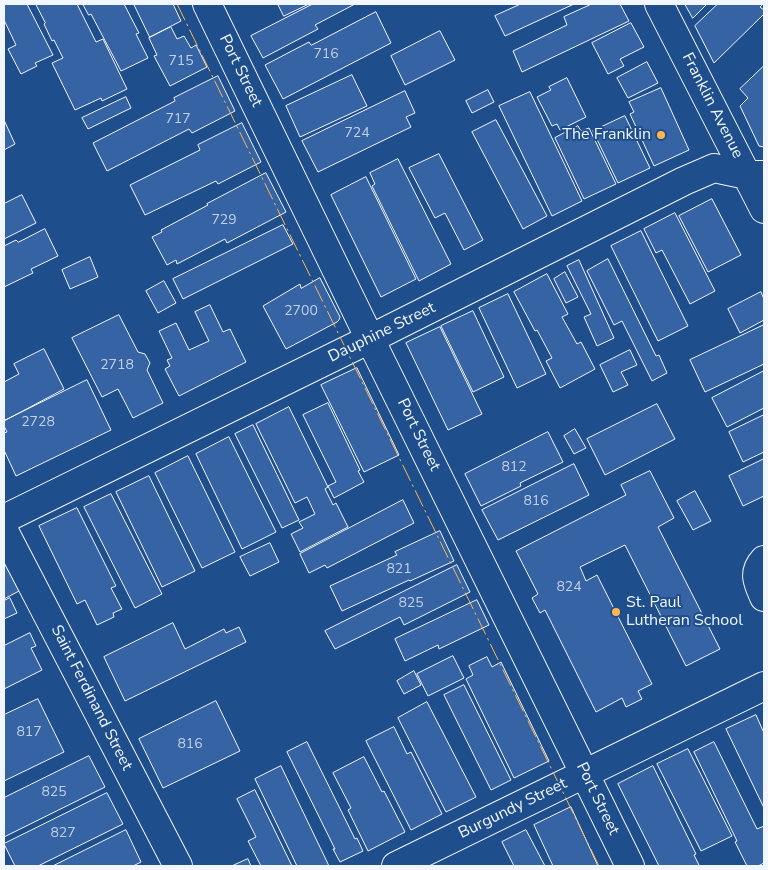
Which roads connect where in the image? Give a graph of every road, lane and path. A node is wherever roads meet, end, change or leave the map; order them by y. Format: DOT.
graph roads {
  1 [pos="207,4"];
  2 [pos="659,4"];
  3 [pos="756,175"];
  4 [pos="764,209"];
  5 [pos="370,339"];
  6 [pos="4,519"];
  7 [pos="4,531"];
  8 [pos="764,560"];
  9 [pos="764,597"];
  10 [pos="764,686"];
  11 [pos="584,774"];
  12 [pos="178,866"];
  13 [pos="396,866"];
  14 [pos="630,866"];
  1 -- 5 [label="street, Port Street"];
  2 -- 3 [label="street, Franklin Avenue"];
  3 -- 4 [label="street, Franklin Avenue"];
  3 -- 5 [label="street, Dauphine Street"];
  5 -- 6 [label="street, Dauphine Street"];
  5 -- 11 [label="street, Port Street"];
  7 -- 12 [label="street, Saint Ferdinand Street"];
  8 -- 9 [label="street"];
  10 -- 11 [label="street, Burgundy Street"];
  11 -- 13 [label="street, Burgundy Street"];
  11 -- 14 [label="street, Port Street"];
}
